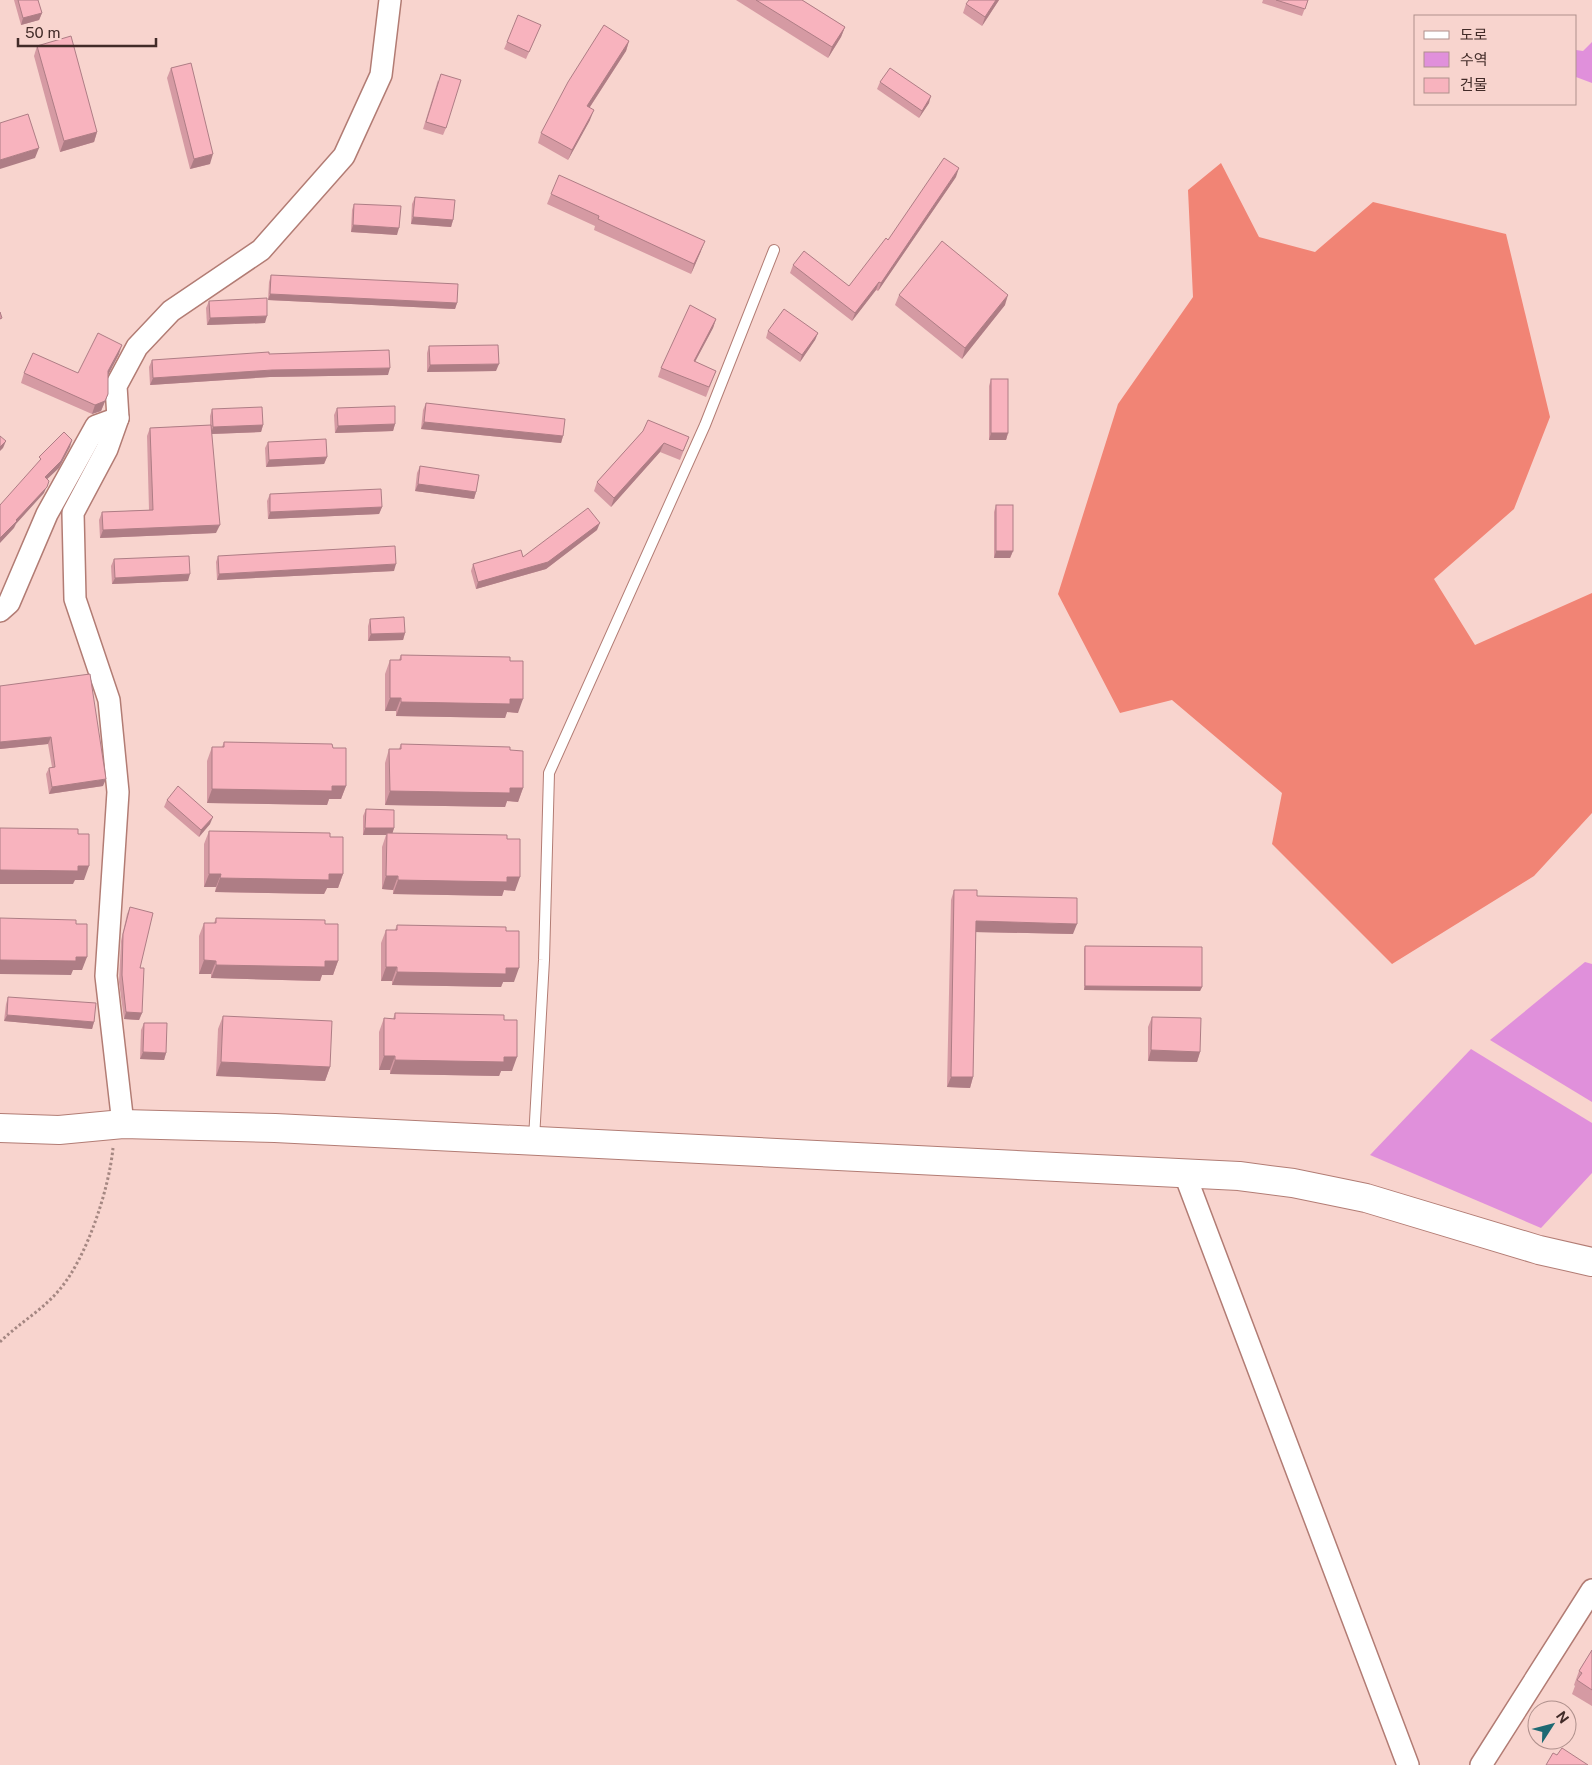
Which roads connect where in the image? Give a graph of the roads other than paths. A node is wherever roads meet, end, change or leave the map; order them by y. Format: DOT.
graph roads {
  1 [pos="390,0"];
  2 [pos="774,250"];
  3 [pos="118,418"];
  4 [pos="0,612"];
  5 [pos="118,1124"];
  6 [pos="0,1128"];
  7 [pos="534,1140"];
  8 [pos="1184,1172"];
  9 [pos="1592,1262"];
  10 [pos="1592,1590"];
  11 [pos="1408,1765"];
  12 [pos="1481,1765"];
  1 -- 3 [label="street"];
  2 -- 7 [label="lane"];
  3 -- 4 [label="street"];
  3 -- 5 [label="street"];
  5 -- 6 [label="street"];
  5 -- 7 [label="street"];
  7 -- 8 [label="street"];
  8 -- 9 [label="street"];
  8 -- 11 [label="street"];
  10 -- 12 [label="street"];
}
